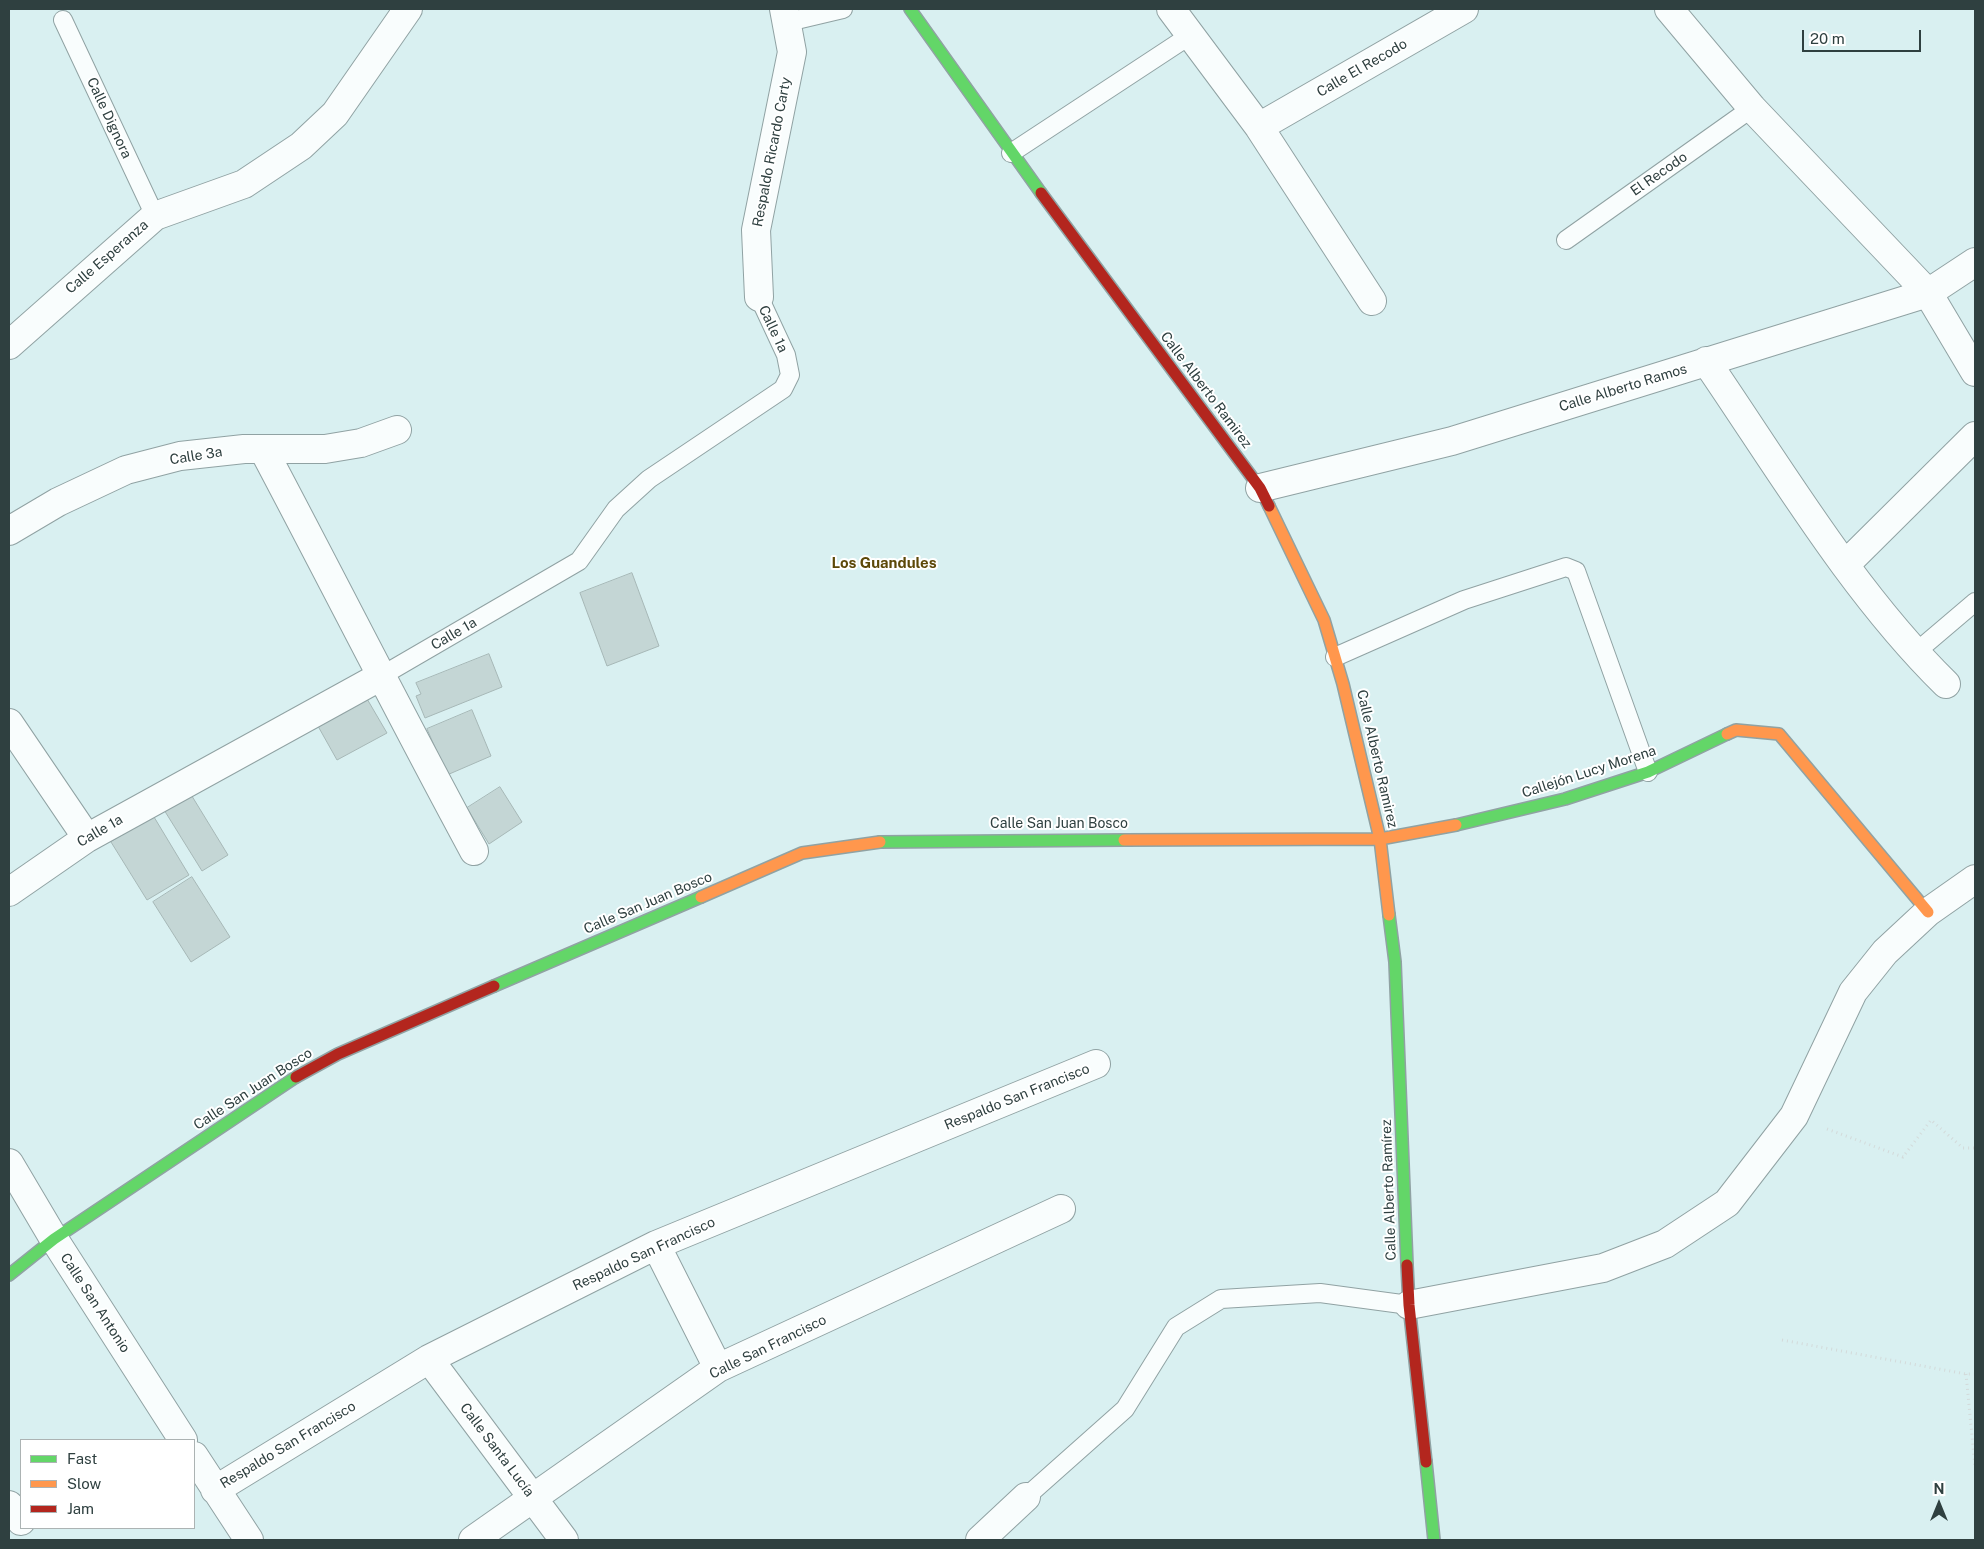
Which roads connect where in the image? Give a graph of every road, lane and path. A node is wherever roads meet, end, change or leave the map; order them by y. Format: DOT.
graph roads {
  1 [pos="408,9"];
  2 [pos="843,9"];
  3 [pos="910,9"];
  4 [pos="1171,9"];
  5 [pos="1464,9"];
  6 [pos="1669,9"];
  7 [pos="786,16"];
  8 [pos="63,20"];
  9 [pos="1189,36"];
  10 [pos="1752,108"];
  11 [pos="1259,128"];
  12 [pos="1011,153"];
  13 [pos="155,216"];
  14 [pos="1566,240"];
  15 [pos="1975,262"];
  16 [pos="1928,293"];
  17 [pos="759,297"];
  18 [pos="1372,301"];
  19 [pos="9,345"];
  20 [pos="1706,361"];
  21 [pos="1975,372"];
  22 [pos="397,430"];
  23 [pos="1975,436"];
  24 [pos="263,449"];
  25 [pos="1260,488"];
  26 [pos="9,531"];
  27 [pos="1846,565"];
  28 [pos="1975,602"];
  29 [pos="1915,653"];
  30 [pos="1335,657"];
  31 [pos="383,675"];
  32 [pos="1946,684"];
  33 [pos="9,722"];
  34 [pos="1648,772"];
  35 [pos="86,838"];
  36 [pos="1380,839"];
  37 [pos="474,851"];
  38 [pos="1975,879"];
  39 [pos="9,892"];
  40 [pos="1928,912"];
  41 [pos="1096,1064"];
  42 [pos="1794,1116"];
  43 [pos="1975,1148"];
  44 [pos="9,1164"];
  45 [pos="1061,1210"];
  46 [pos="54,1239"];
  47 [pos="656,1245"];
  48 [pos="9,1275"];
  49 [pos="1409,1305"];
  50 [pos="1782,1340"];
  51 [pos="429,1359"];
  52 [pos="718,1368"];
  53 [pos="1966,1374"];
  54 [pos="1975,1374"];
  55 [pos="182,1439"];
  56 [pos="195,1458"];
  57 [pos="1975,1467"];
  58 [pos="215,1490"];
  59 [pos="1026,1498"];
  60 [pos="534,1500"];
  61 [pos="9,1505"];
  62 [pos="20,1520"];
  63 [pos="27,1529"];
  64 [pos="36,1540"];
  65 [pos="249,1540"];
  66 [pos="473,1540"];
  67 [pos="564,1540"];
  68 [pos="980,1540"];
  69 [pos="1434,1540"];
  1 -- 13 [label="street, Calle Esperanza"];
  2 -- 7 [label="lane"];
  3 -- 12 [label="street, Calle Alberto Ramirez"];
  4 -- 9 [label="street"];
  5 -- 11 [label="street, Calle El Recodo"];
  6 -- 10 [label="street"];
  7 -- 17 [label="street, Respaldo Ricardo Carty"];
  8 -- 13 [label="lane, Calle Dignora"];
  9 -- 11 [label="street"];
  9 -- 12 [label="lane"];
  10 -- 14 [label="lane, El Recodo"];
  10 -- 16 [label="street"];
  11 -- 18 [label="street"];
  12 -- 25 [label="street, Calle Alberto Ramirez"];
  13 -- 19 [label="street, Calle Esperanza"];
  15 -- 16 [label="street, Calle Alberto Ramos"];
  16 -- 20 [label="street, Calle Alberto Ramos"];
  16 -- 21 [label="street"];
  17 -- 31 [label="lane, Calle 1a"];
  20 -- 25 [label="street, Calle Alberto Ramos"];
  20 -- 27 [label="street"];
  22 -- 24 [label="street, Calle 3a"];
  23 -- 27 [label="street"];
  24 -- 26 [label="street, Calle 3a"];
  24 -- 31 [label="street"];
  25 -- 30 [label="street, Calle Alberto Ramirez"];
  27 -- 29 [label="street"];
  28 -- 29 [label="lane"];
  29 -- 32 [label="street"];
  30 -- 34 [label="lane"];
  30 -- 36 [label="street, Calle Alberto Ramirez"];
  31 -- 35 [label="street, Calle 1a"];
  31 -- 37 [label="street"];
  33 -- 35 [label="street"];
  34 -- 36 [label="street, Callejón Lucy Morena"];
  34 -- 40 [label="street, Callejón Lucy Morena"];
  35 -- 39 [label="street, Calle 1a"];
  36 -- 46 [label="street, Calle San Juan Bosco"];
  36 -- 49 [label="street, Calle Alberto Ramírez"];
  38 -- 40 [label="street"];
  40 -- 42 [label="street"];
  41 -- 47 [label="street, Respaldo San Francisco"];
  42 -- 43 [label="path"];
  42 -- 49 [label="street"];
  44 -- 46 [label="street, Calle San Antonio"];
  45 -- 52 [label="street, Calle San Francisco"];
  46 -- 48 [label="street, Calle San Juan Bosco"];
  46 -- 55 [label="street, Calle San Antonio"];
  47 -- 51 [label="street, Respaldo San Francisco"];
  47 -- 52 [label="street"];
  49 -- 59 [label="lane"];
  49 -- 69 [label="street, Calle Alberto Ramírez"];
  50 -- 53 [label="path"];
  51 -- 58 [label="street, Respaldo San Francisco"];
  51 -- 60 [label="street, Calle Santa Lucía"];
  52 -- 60 [label="street, Calle San Francisco"];
  53 -- 54 [label="path"];
  53 -- 57 [label="path"];
  56 -- 58 [label="street"];
  58 -- 65 [label="street"];
  59 -- 68 [label="street"];
  60 -- 66 [label="street, Calle San Francisco"];
  60 -- 67 [label="street, Calle Santa Lucía"];
  61 -- 62 [label="street"];
  63 -- 64 [label="street"];
}
